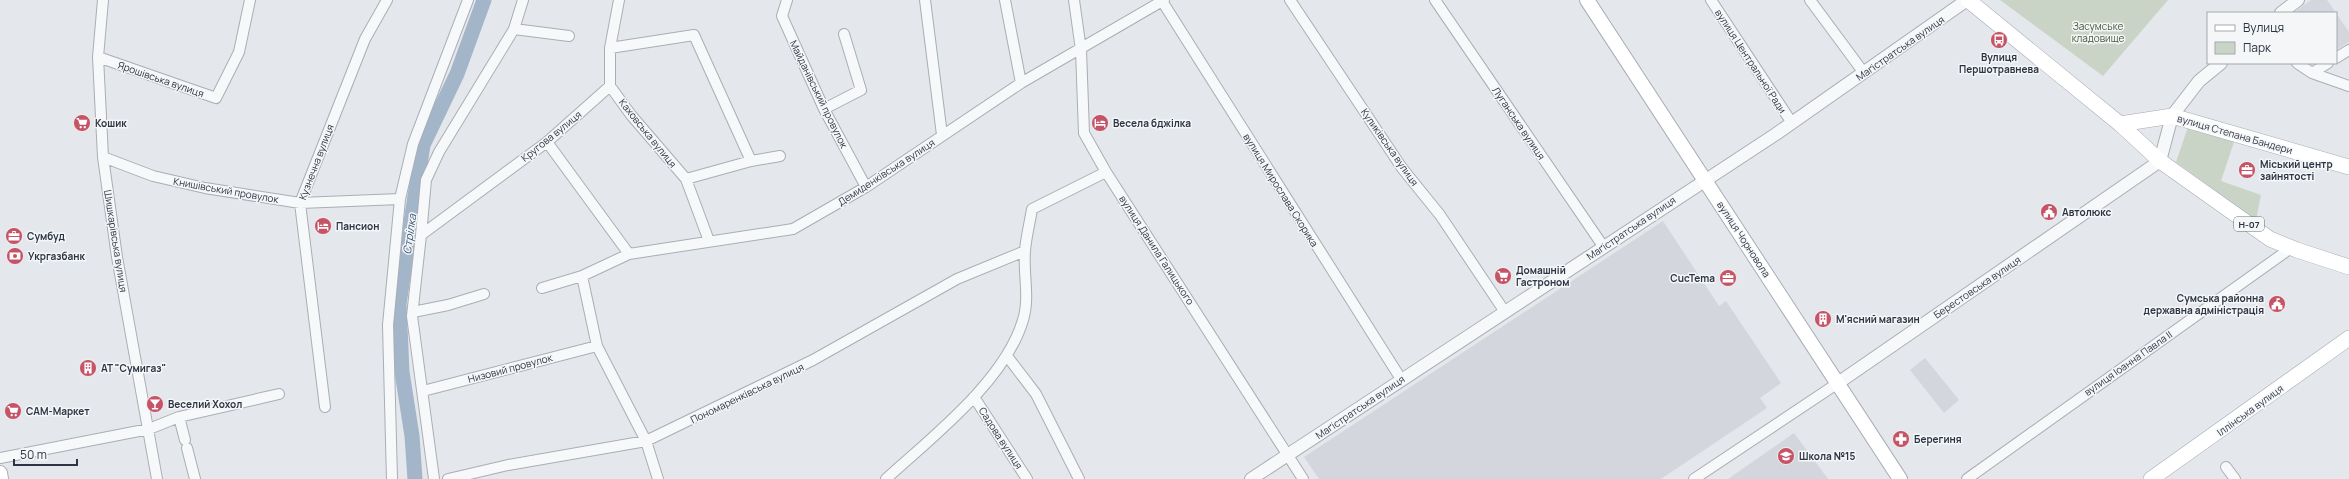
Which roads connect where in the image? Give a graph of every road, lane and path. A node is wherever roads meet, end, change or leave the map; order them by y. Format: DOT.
graph roads {
  1 [pos="103,0"];
  2 [pos="250,0"];
  3 [pos="387,0"];
  4 [pos="468,0"];
  5 [pos="523,0"];
  6 [pos="619,0"];
  7 [pos="787,0"];
  8 [pos="925,0"];
  9 [pos="1005,0"];
  10 [pos="1074,0"];
  11 [pos="1290,0"];
  12 [pos="1435,0"];
  13 [pos="1587,0"];
  14 [pos="1711,0"];
  15 [pos="1810,0"];
  16 [pos="1967,0"];
  17 [pos="2298,0"];
  18 [pos="1163,1"];
  19 [pos="2282,12"];
  20 [pos="514,29"];
  21 [pos="844,34"];
  22 [pos="568,36"];
  23 [pos="610,48"];
  24 [pos="1081,50"];
  25 [pos="2349,50"];
  26 [pos="98,57"];
  27 [pos="2337,57"];
  28 [pos="2219,64"];
  29 [pos="2298,64"];
  30 [pos="2326,64"];
  31 [pos="1864,73"];
  32 [pos="2312,73"];
  33 [pos="1021,83"];
  34 [pos="610,86"];
  35 [pos="2349,86"];
  36 [pos="824,109"];
  37 [pos="2172,116"];
  38 [pos="1792,123"];
  39 [pos="2120,124"];
  40 [pos="942,135"];
  41 [pos="547,142"];
  42 [pos="780,156"];
  43 [pos="103,157"];
  44 [pos="751,161"];
  45 [pos="2160,161"];
  46 [pos="2349,167"];
  47 [pos="1106,172"];
  48 [pos="686,179"];
  49 [pos="1705,180"];
  50 [pos="866,187"];
  51 [pos="400,199"];
  52 [pos="300,203"];
  53 [pos="421,236"];
  54 [pos="709,241"];
  55 [pos="1603,246"];
  56 [pos="2291,248"];
  57 [pos="1025,251"];
  58 [pos="629,254"];
  59 [pos="2349,267"];
  60 [pos="582,276"];
  61 [pos="542,288"];
  62 [pos="484,294"];
  63 [pos="413,312"];
  64 [pos="1504,312"];
  65 [pos="2349,338"];
  66 [pos="596,346"];
  67 [pos="1007,356"];
  68 [pos="1401,379"];
  69 [pos="1838,382"];
  70 [pos="423,391"];
  71 [pos="279,394"];
  72 [pos="974,397"];
  73 [pos="325,407"];
  74 [pos="179,417"];
  75 [pos="149,429"];
  76 [pos="646,441"];
  77 [pos="1287,455"];
  78 [pos="0,458"];
  79 [pos="2226,467"];
  80 [pos="0,473"];
  81 [pos="1,479"];
  82 [pos="157,479"];
  83 [pos="195,479"];
  84 [pos="392,479"];
  85 [pos="434,479"];
  86 [pos="448,479"];
  87 [pos="658,479"];
  88 [pos="887,479"];
  89 [pos="1027,479"];
  90 [pos="1079,479"];
  91 [pos="1251,479"];
  92 [pos="1303,479"];
  93 [pos="1694,479"];
  94 [pos="1900,479"];
  95 [pos="1967,479"];
  96 [pos="2151,479"];
  97 [pos="2235,479"];
  1 -- 26 [label="street, Шишкарівська вулиця"];
  2 -- 26 [label="street, Ярошівська вулиця"];
  3 -- 52 [label="street, Кузнечна вулиця"];
  4 -- 51 [label="street"];
  5 -- 20 [label="street"];
  6 -- 23 [label="street"];
  7 -- 36 [label="street, Майданівський провулок"];
  8 -- 40 [label="street"];
  9 -- 33 [label="street"];
  10 -- 24 [label="street, вулиця Данила Галицького"];
  11 -- 64 [label="street, Куликівська вулиця"];
  12 -- 55 [label="street, Луганська вулиця"];
  13 -- 49 [label="main road, вулиця Чорновола"];
  14 -- 38 [label="street, вулиця Центральної Ради"];
  15 -- 31 [label="street"];
  16 -- 31 [label="street, Маґістратська вулиця"];
  16 -- 39 [label="main road, Н-07"];
  17 -- 19 [label="street"];
  18 -- 24 [label="street, Демиденківська вулиця"];
  18 -- 68 [label="street, вулиця Мирослава Скорика"];
  20 -- 22 [label="street"];
  20 -- 53 [label="street"];
  21 -- 36 [label="street"];
  23 -- 34 [label="street"];
  23 -- 44 [label="street"];
  24 -- 33 [label="street, Демиденківська вулиця"];
  24 -- 47 [label="street, вулиця Данила Галицького"];
  25 -- 27 [label="street"];
  26 -- 43 [label="street, Шишкарівська вулиця"];
  28 -- 37 [label="street"];
  29 -- 32 [label="street"];
  30 -- 32 [label="street"];
  31 -- 38 [label="street, Маґістратська вулиця"];
  32 -- 35 [label="street"];
  33 -- 40 [label="street, Демиденківська вулиця"];
  34 -- 41 [label="street, Кругова вулиця"];
  34 -- 48 [label="street, Каховська вулиця"];
  36 -- 50 [label="street, Майданівський провулок"];
  37 -- 39 [label="main road, вулиця Степана Бандери"];
  37 -- 45 [label="street"];
  37 -- 46 [label="main road, вулиця Степана Бандери"];
  38 -- 49 [label="street, Маґістратська вулиця"];
  39 -- 45 [label="main road, Н-07"];
  40 -- 50 [label="street, Демиденківська вулиця"];
  41 -- 53 [label="street, Кругова вулиця"];
  41 -- 58 [label="street"];
  42 -- 44 [label="street"];
  43 -- 52 [label="street, Книшівський провулок"];
  43 -- 75 [label="street, Шишкарівська вулиця"];
  44 -- 48 [label="street"];
  45 -- 56 [label="main road, Н-07"];
  45 -- 69 [label="street, Берестовська вулиця"];
  47 -- 57 [label="street"];
  47 -- 77 [label="street, вулиця Данила Галицького"];
  48 -- 54 [label="street, Каховська вулиця"];
  49 -- 55 [label="street, Маґістратська вулиця"];
  49 -- 69 [label="main road, вулиця Чорновола"];
  50 -- 54 [label="street, Демиденківська вулиця"];
  51 -- 52 [label="street, Книшівський провулок"];
  51 -- 84 [label="street"];
  52 -- 73 [label="street, Кузнечна вулиця"];
  53 -- 63 [label="street"];
  54 -- 58 [label="street, Демиденківська вулиця"];
  55 -- 64 [label="street, Маґістратська вулиця"];
  56 -- 59 [label="main road, Н-07"];
  56 -- 95 [label="street, вулиця Іоанна Павла II"];
  57 -- 67 [label="street"];
  57 -- 76 [label="street, Пономаренківська вулиця"];
  58 -- 60 [label="street, Демиденківська вулиця"];
  60 -- 61 [label="street, Демиденківська вулиця"];
  60 -- 66 [label="street"];
  62 -- 63 [label="street"];
  63 -- 70 [label="street"];
  64 -- 68 [label="street, Маґістратська вулиця"];
  65 -- 96 [label="main road, Іллінська вулиця"];
  66 -- 70 [label="street, Низовий провулок"];
  66 -- 76 [label="street"];
  67 -- 72 [label="street"];
  67 -- 90 [label="street"];
  68 -- 77 [label="street, Маґістратська вулиця"];
  69 -- 93 [label="street, Берестовська вулиця"];
  69 -- 94 [label="main road, вулиця Чорновола"];
  70 -- 85 [label="street"];
  71 -- 74 [label="street"];
  72 -- 88 [label="street"];
  72 -- 89 [label="street, Садова вулиця"];
  74 -- 75 [label="street"];
  74 -- 83 [label="street"];
  75 -- 78 [label="street"];
  75 -- 82 [label="street, Шишкарівська вулиця"];
  76 -- 86 [label="street, Пономаренківська вулиця"];
  76 -- 87 [label="street"];
  77 -- 91 [label="street, Маґістратська вулиця"];
  77 -- 92 [label="street, вулиця Данила Галицького"];
  79 -- 97 [label="street"];
  80 -- 81 [label="main road"];
}
